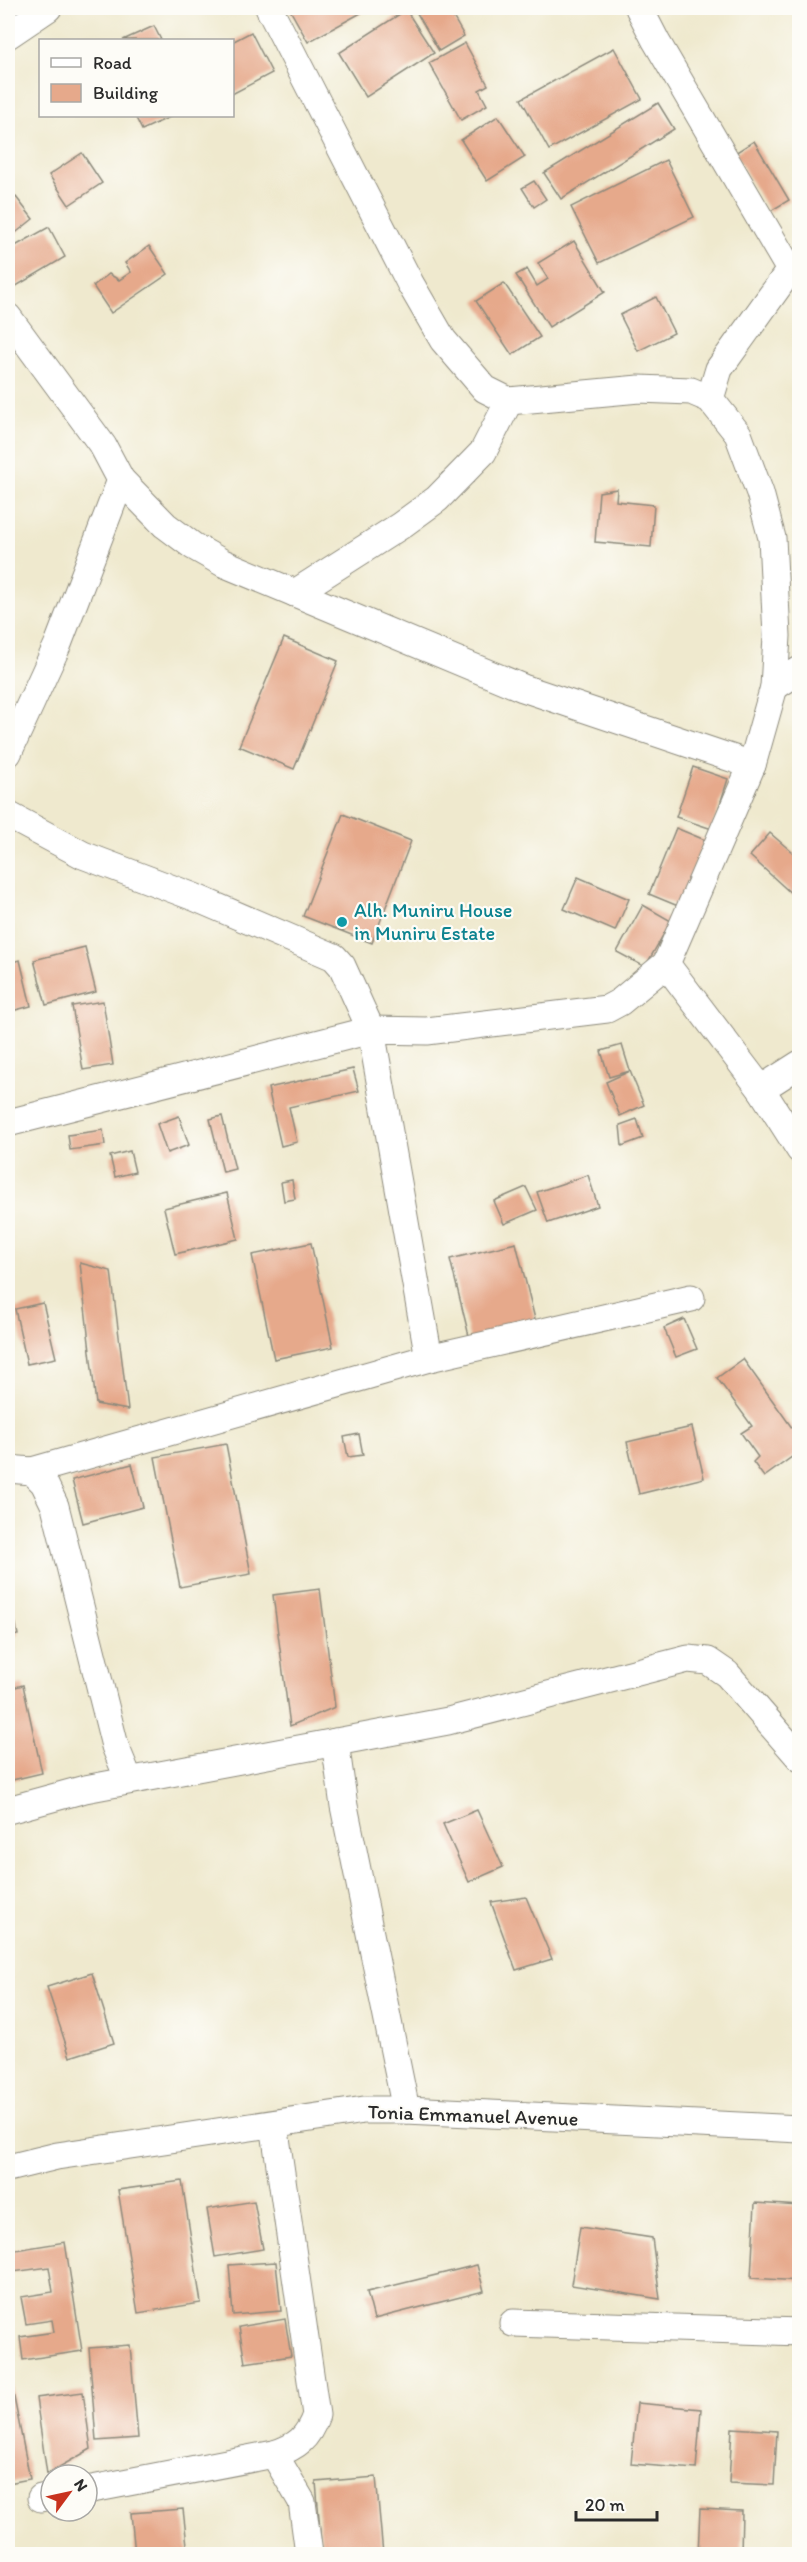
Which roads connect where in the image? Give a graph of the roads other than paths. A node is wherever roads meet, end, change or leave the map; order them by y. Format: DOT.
graph roads {
  1 [pos="48,8"];
  2 [pos="269,8"];
  3 [pos="639,8"];
  4 [pos="8,35"];
  5 [pos="795,267"];
  6 [pos="8,318"];
  7 [pos="710,399"];
  8 [pos="509,401"];
  9 [pos="122,480"];
  10 [pos="295,593"];
  11 [pos="800,670"];
  12 [pos="774,687"];
  13 [pos="8,753"];
  14 [pos="752,765"];
  15 [pos="8,815"];
  16 [pos="666,964"];
  17 [pos="371,1030"];
  18 [pos="800,1064"];
  19 [pos="761,1089"];
  20 [pos="8,1123"];
  21 [pos="800,1150"];
  22 [pos="691,1298"];
  23 [pos="429,1358"];
  24 [pos="20,1470"];
  25 [pos="335,1742"];
  26 [pos="800,1758"];
  27 [pos="129,1780"];
  28 [pos="8,1810"];
  29 [pos="406,2110"];
  30 [pos="274,2124"];
  31 [pos="800,2129"];
  32 [pos="8,2168"];
  33 [pos="513,2323"];
  34 [pos="800,2332"];
  35 [pos="274,2454"];
  36 [pos="99,2488"];
  37 [pos="309,2554"];
  1 -- 4 [label="street"];
  2 -- 8 [label="street"];
  3 -- 5 [label="street"];
  5 -- 7 [label="street"];
  6 -- 9 [label="street"];
  7 -- 8 [label="street"];
  7 -- 12 [label="street"];
  8 -- 10 [label="street"];
  9 -- 10 [label="street"];
  9 -- 13 [label="street"];
  10 -- 14 [label="street"];
  11 -- 12 [label="street"];
  12 -- 14 [label="street"];
  14 -- 16 [label="street"];
  15 -- 17 [label="street"];
  16 -- 17 [label="street"];
  16 -- 19 [label="street"];
  17 -- 20 [label="street"];
  17 -- 23 [label="street"];
  18 -- 19 [label="street"];
  19 -- 21 [label="street"];
  22 -- 23 [label="street"];
  23 -- 24 [label="street"];
  24 -- 27 [label="street"];
  25 -- 26 [label="street"];
  25 -- 27 [label="street"];
  25 -- 29 [label="street"];
  27 -- 28 [label="street"];
  29 -- 30 [label="street, Tonia Emmanuel Avenue"];
  29 -- 31 [label="street, Tonia Emmanuel Avenue"];
  30 -- 32 [label="street, Tonia Emmanuel Avenue"];
  30 -- 35 [label="street"];
  33 -- 34 [label="street"];
  35 -- 36 [label="street"];
  35 -- 37 [label="street"];
}
